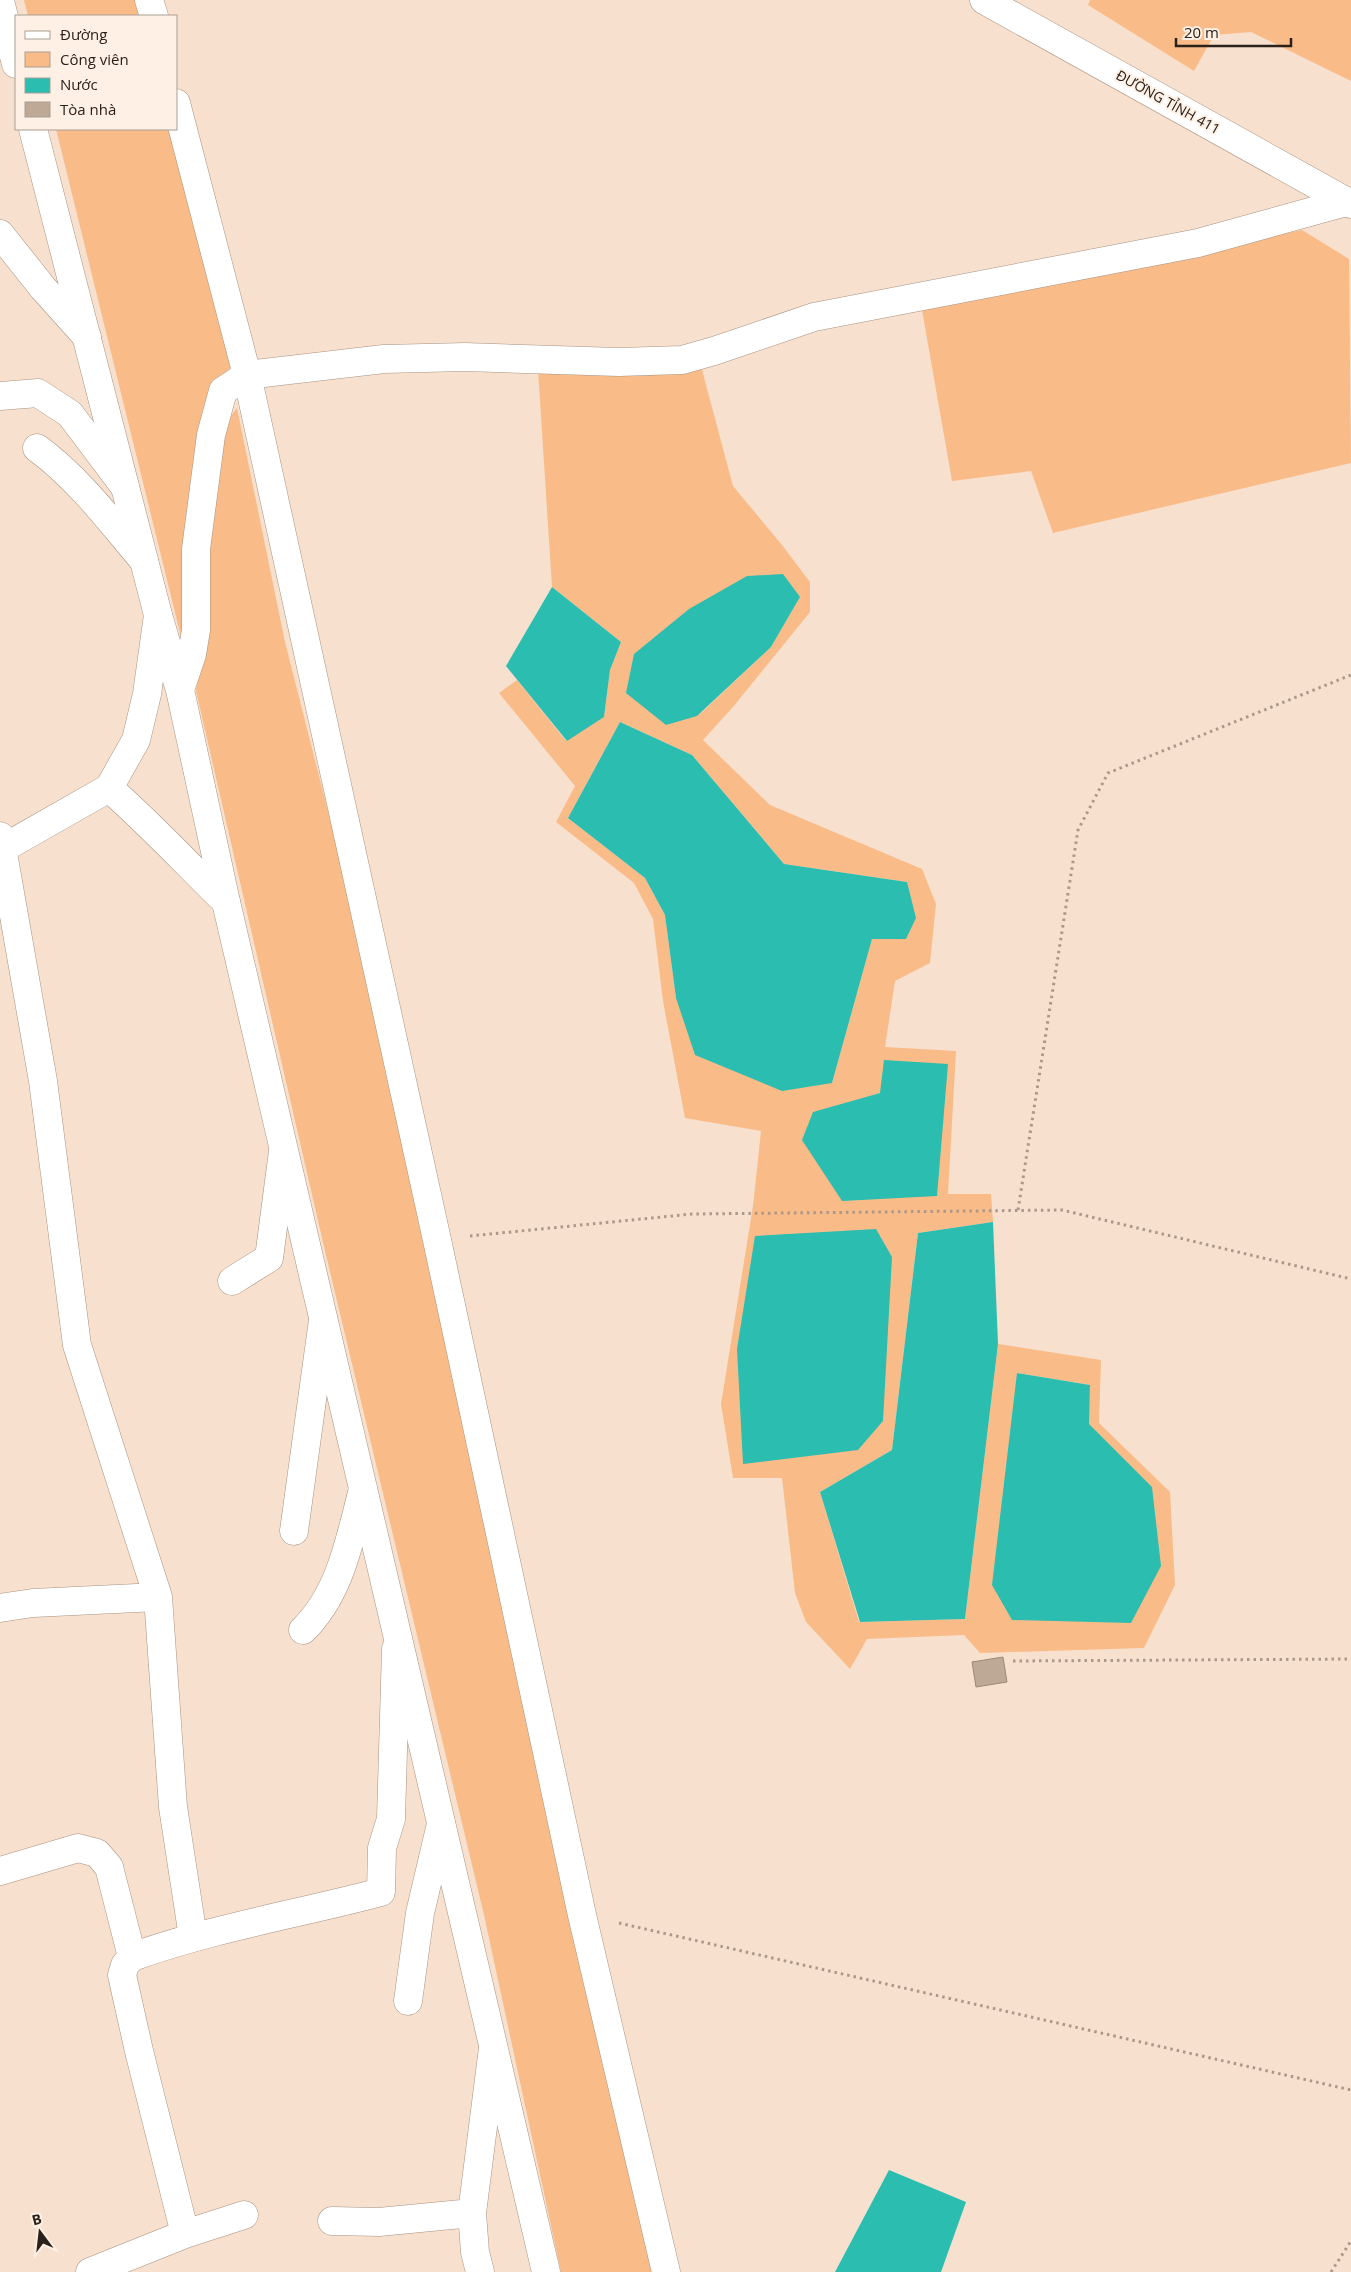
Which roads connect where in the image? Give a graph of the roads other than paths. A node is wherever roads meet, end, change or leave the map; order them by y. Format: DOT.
graph roads {
  1 [pos="150,0"];
  2 [pos="984,0"];
  3 [pos="0,1"];
  4 [pos="154,15"];
  5 [pos="15,60"];
  6 [pos="178,111"];
  7 [pos="33,130"];
  8 [pos="1349,203"];
  9 [pos="0,234"];
  10 [pos="87,337"];
  11 [pos="247,375"];
  12 [pos="0,396"];
  13 [pos="37,448"];
  14 [pos="125,487"];
  15 [pos="144,561"];
  16 [pos="158,615"];
  17 [pos="180,690"];
  18 [pos="109,788"];
  19 [pos="1,845"];
  20 [pos="226,902"];
  21 [pos="284,1149"];
  22 [pos="232,1281"];
  23 [pos="323,1318"];
  24 [pos="363,1489"];
  25 [pos="294,1531"];
  26 [pos="158,1597"];
  27 [pos="0,1608"];
  28 [pos="303,1630"];
  29 [pos="397,1634"];
  30 [pos="441,1824"];
  31 [pos="0,1871"];
  32 [pos="193,1937"];
  33 [pos="132,1957"];
  34 [pos="408,2001"];
  35 [pos="493,2046"];
  36 [pos="472,2213"];
  37 [pos="244,2215"];
  38 [pos="332,2222"];
  39 [pos="185,2234"];
  40 [pos="90,2272"];
  41 [pos="480,2272"];
  42 [pos="546,2272"];
  43 [pos="666,2272"];
  1 -- 4 [label="street"];
  2 -- 8 [label="street, ĐƯỜNG TỈNH 411"];
  3 -- 5 [label="street"];
  6 -- 11 [label="street"];
  7 -- 10 [label="street"];
  8 -- 11 [label="street"];
  9 -- 10 [label="street"];
  10 -- 14 [label="street"];
  11 -- 17 [label="street"];
  11 -- 43 [label="street"];
  12 -- 14 [label="street"];
  13 -- 15 [label="street"];
  14 -- 15 [label="street"];
  15 -- 16 [label="street"];
  16 -- 17 [label="street"];
  16 -- 18 [label="street"];
  17 -- 20 [label="street"];
  18 -- 19 [label="street"];
  18 -- 20 [label="street"];
  19 -- 26 [label="street"];
  20 -- 21 [label="street"];
  21 -- 22 [label="street"];
  21 -- 23 [label="street"];
  23 -- 24 [label="street"];
  23 -- 25 [label="street"];
  24 -- 28 [label="street"];
  24 -- 29 [label="street"];
  26 -- 27 [label="street"];
  26 -- 32 [label="street"];
  29 -- 30 [label="street"];
  29 -- 32 [label="street"];
  30 -- 34 [label="street"];
  30 -- 35 [label="street"];
  31 -- 33 [label="street"];
  32 -- 33 [label="street"];
  33 -- 39 [label="street"];
  35 -- 36 [label="street"];
  35 -- 42 [label="street"];
  36 -- 38 [label="street"];
  36 -- 41 [label="street"];
  37 -- 39 [label="street"];
  39 -- 40 [label="street"];
}
